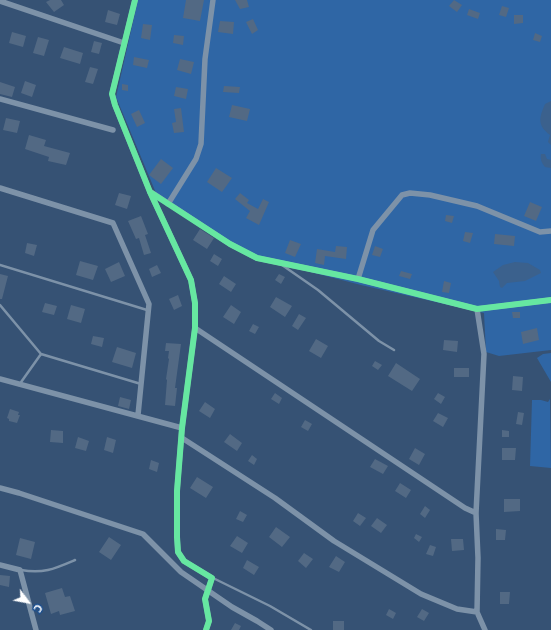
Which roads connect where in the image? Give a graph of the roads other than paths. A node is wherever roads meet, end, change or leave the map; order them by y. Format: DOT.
graph roads {
  1 [pos="134,0"];
  2 [pos="213,0"];
  3 [pos="0,1"];
  4 [pos="17,3"];
  5 [pos="124,43"];
  6 [pos="0,99"];
  7 [pos="113,130"];
  8 [pos="0,188"];
  9 [pos="150,192"];
  10 [pos="168,204"];
  11 [pos="551,231"];
  12 [pos="280,264"];
  13 [pos="0,265"];
  14 [pos="358,279"];
  15 [pos="551,300"];
  16 [pos="0,305"];
  17 [pos="477,309"];
  18 [pos="148,311"];
  19 [pos="194,328"];
  20 [pos="394,350"];
  21 [pos="41,354"];
  22 [pos="0,379"];
  23 [pos="141,384"];
  24 [pos="19,385"];
  25 [pos="138,415"];
  26 [pos="182,428"];
  27 [pos="182,438"];
  28 [pos="0,488"];
  29 [pos="476,513"];
  30 [pos="75,560"];
  31 [pos="0,565"];
  32 [pos="20,570"];
  33 [pos="212,578"];
  34 [pos="207,591"];
  35 [pos="477,612"];
  36 [pos="36,630"];
  37 [pos="206,630"];
  38 [pos="271,630"];
  39 [pos="311,630"];
  40 [pos="486,630"];
  1 -- 5 [label="street"];
  2 -- 10 [label="street"];
  3 -- 4 [label="street"];
  4 -- 5 [label="street"];
  5 -- 9 [label="street"];
  6 -- 7 [label="street"];
  8 -- 18 [label="street"];
  9 -- 10 [label="street"];
  9 -- 19 [label="street"];
  10 -- 12 [label="street"];
  11 -- 14 [label="street"];
  12 -- 14 [label="street"];
  12 -- 20 [label="lane"];
  13 -- 18 [label="lane"];
  14 -- 17 [label="street"];
  15 -- 17 [label="street"];
  16 -- 21 [label="lane"];
  17 -- 29 [label="street"];
  18 -- 23 [label="street"];
  19 -- 26 [label="street"];
  19 -- 29 [label="street"];
  21 -- 23 [label="lane"];
  21 -- 24 [label="lane"];
  22 -- 24 [label="street"];
  23 -- 25 [label="street"];
  24 -- 25 [label="street"];
  25 -- 26 [label="street"];
  26 -- 27 [label="street"];
  27 -- 33 [label="street"];
  27 -- 35 [label="street"];
  28 -- 34 [label="street"];
  29 -- 35 [label="street"];
  30 -- 32 [label="lane"];
  31 -- 32 [label="street"];
  32 -- 36 [label="street"];
  33 -- 34 [label="street"];
  33 -- 39 [label="lane"];
  34 -- 37 [label="street"];
  34 -- 38 [label="street"];
  35 -- 40 [label="street"];
}
